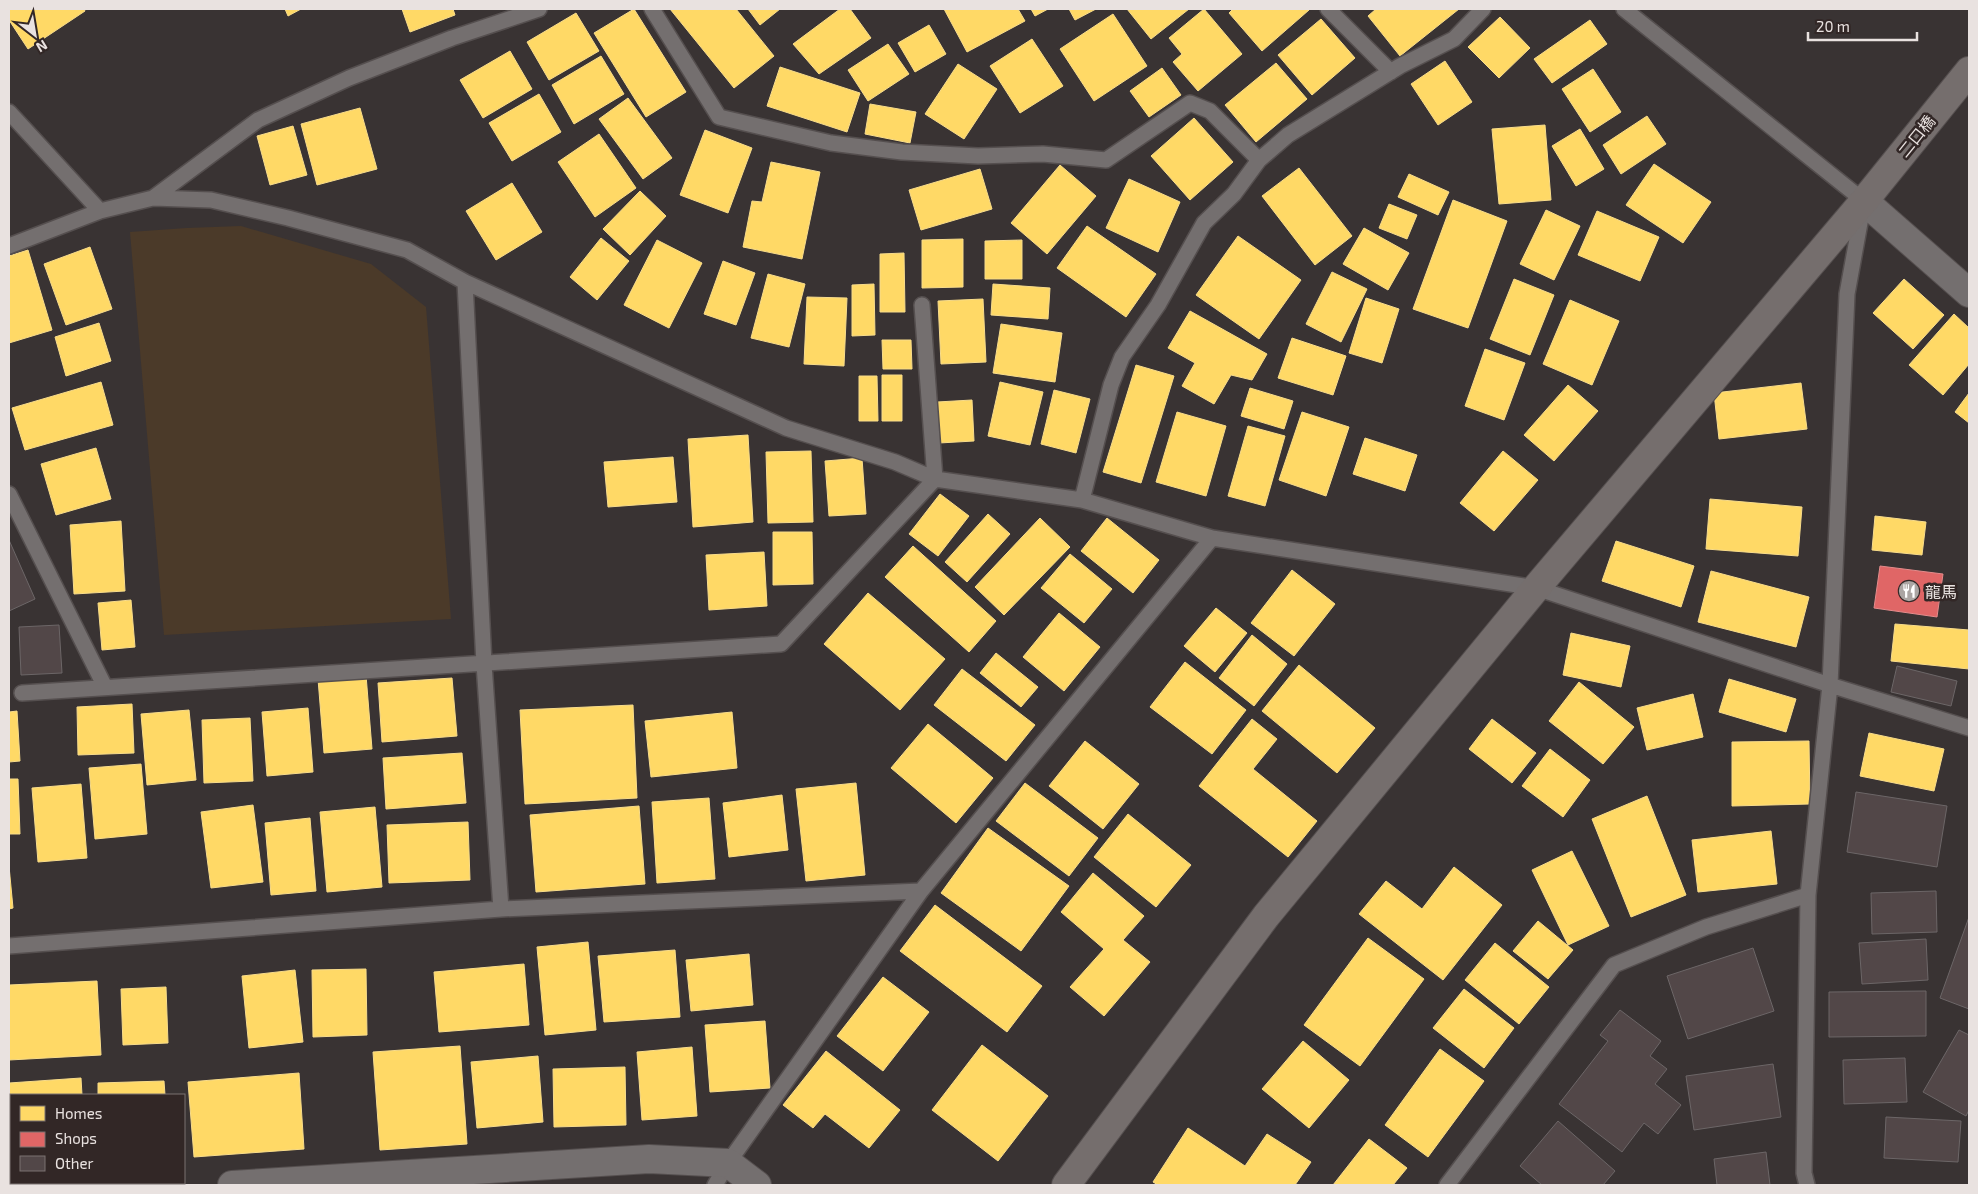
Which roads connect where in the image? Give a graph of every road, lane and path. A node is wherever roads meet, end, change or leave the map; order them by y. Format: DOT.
graph roads {
  1 [pos="539,9"];
  2 [pos="652,9"];
  3 [pos="1328,9"];
  4 [pos="1483,9"];
  5 [pos="1624,9"];
  6 [pos="1969,71"];
  7 [pos="1391,72"];
  8 [pos="9,112"];
  9 [pos="1259,160"];
  10 [pos="153,198"];
  11 [pos="1864,201"];
  12 [pos="100,211"];
  13 [pos="9,246"];
  14 [pos="465,282"];
  15 [pos="1969,293"];
  16 [pos="922,304"];
  17 [pos="935,479"];
  18 [pos="9,494"];
  19 [pos="1082,500"];
  20 [pos="1212,538"];
  21 [pos="1536,588"];
  22 [pos="484,664"];
  23 [pos="1830,685"];
  24 [pos="105,687"];
  25 [pos="22,693"];
  26 [pos="1969,728"];
  27 [pos="921,891"];
  28 [pos="1808,895"];
  29 [pos="501,908"];
  30 [pos="9,946"];
  31 [pos="722,1174"];
  32 [pos="232,1185"];
  33 [pos="757,1185"];
  34 [pos="1066,1185"];
  35 [pos="1447,1185"];
  36 [pos="1807,1185"];
  1 -- 10 [label="lane"];
  2 -- 9 [label="lane"];
  3 -- 7 [label="lane"];
  4 -- 7 [label="lane"];
  5 -- 11 [label="lane"];
  6 -- 11 [label="street, 二口橋"];
  7 -- 9 [label="lane"];
  8 -- 12 [label="lane"];
  9 -- 19 [label="lane"];
  10 -- 12 [label="lane"];
  10 -- 14 [label="lane"];
  11 -- 15 [label="street"];
  11 -- 21 [label="street, 二口橋"];
  11 -- 23 [label="lane"];
  12 -- 13 [label="lane"];
  14 -- 17 [label="lane"];
  14 -- 22 [label="lane"];
  16 -- 17 [label="lane"];
  17 -- 19 [label="lane"];
  17 -- 22 [label="lane"];
  18 -- 24 [label="lane"];
  19 -- 20 [label="lane"];
  20 -- 21 [label="lane"];
  20 -- 27 [label="lane"];
  21 -- 23 [label="lane"];
  21 -- 34 [label="street, 二口橋"];
  22 -- 24 [label="lane"];
  22 -- 29 [label="lane"];
  23 -- 26 [label="lane"];
  23 -- 28 [label="lane"];
  24 -- 25 [label="lane"];
  27 -- 29 [label="lane"];
  27 -- 31 [label="lane"];
  28 -- 35 [label="lane"];
  28 -- 36 [label="lane"];
  29 -- 30 [label="lane"];
  31 -- 32 [label="street"];
  31 -- 33 [label="street"];
}
